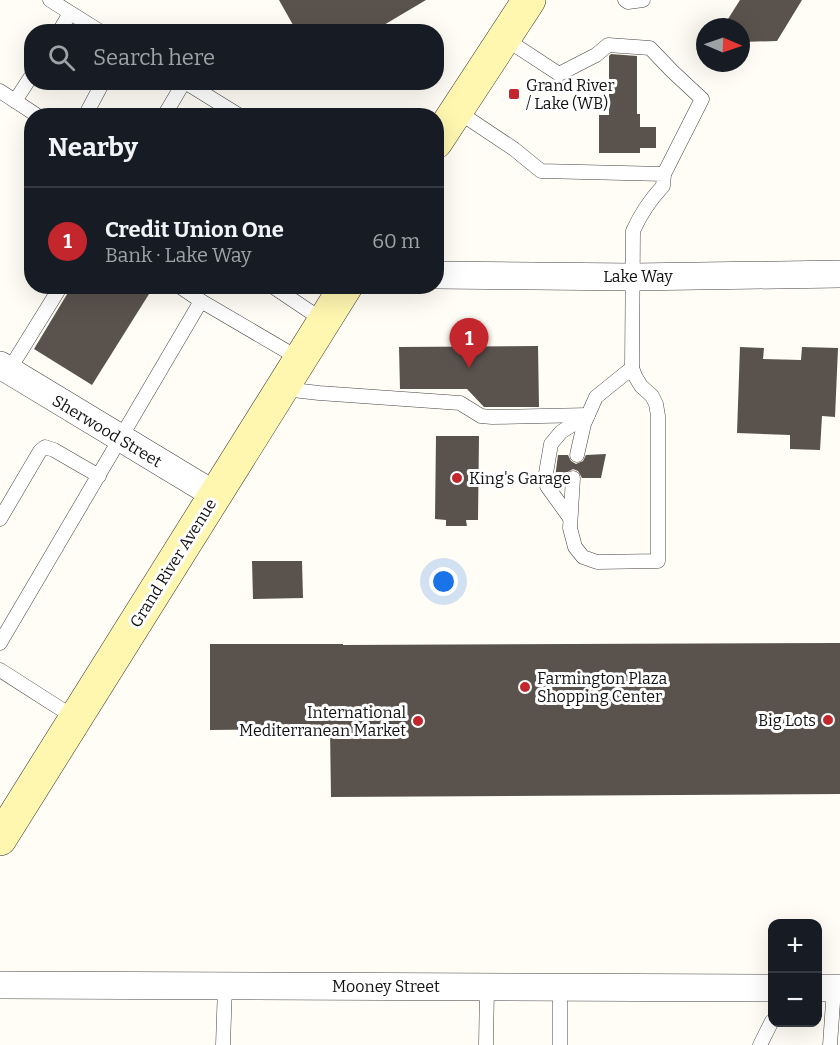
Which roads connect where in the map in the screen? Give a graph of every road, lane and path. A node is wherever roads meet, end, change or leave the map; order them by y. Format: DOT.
graph roads {
  1 [pos="50,0"];
  2 [pos="529,0"];
  3 [pos="625,0"];
  4 [pos="643,0"];
  5 [pos="70,13"];
  6 [pos="64,24"];
  7 [pos="88,24"];
  8 [pos="504,38"];
  9 [pos="24,87"];
  10 [pos="99,90"];
  11 [pos="179,90"];
  12 [pos="197,90"];
  13 [pos="0,91"];
  14 [pos="15,101"];
  15 [pos="26,108"];
  16 [pos="89,108"];
  17 [pos="169,108"];
  18 [pos="227,108"];
  19 [pos="457,111"];
  20 [pos="444,130"];
  21 [pos="664,174"];
  22 [pos="840,274"];
  23 [pos="444,275"];
  24 [pos="633,277"];
  25 [pos="55,294"];
  26 [pos="191,294"];
  27 [pos="284,294"];
  28 [pos="341,294"];
  29 [pos="201,301"];
  30 [pos="324,321"];
  31 [pos="300,359"];
  32 [pos="4,368"];
  33 [pos="632,368"];
  34 [pos="282,388"];
  35 [pos="588,415"];
  36 [pos="121,439"];
  37 [pos="577,455"];
  38 [pos="99,476"];
  39 [pos="573,478"];
  40 [pos="215,495"];
  41 [pos="570,518"];
  42 [pos="0,519"];
  43 [pos="0,643"];
  44 [pos="0,670"];
  45 [pos="75,718"];
  46 [pos="0,837"];
  47 [pos="0,985"];
  48 [pos="225,986"];
  49 [pos="487,987"];
  50 [pos="560,987"];
  51 [pos="768,988"];
  52 [pos="830,988"];
  53 [pos="769,1027"];
  54 [pos="223,1045"];
  55 [pos="486,1045"];
  56 [pos="560,1045"];
  57 [pos="760,1045"];
  58 [pos="830,1045"];
  1 -- 5 [label="lane"];
  2 -- 8 [label="main road"];
  3 -- 4 [label="lane"];
  5 -- 6 [label="lane"];
  5 -- 7 [label="lane"];
  8 -- 19 [label="main road"];
  8 -- 21 [label="lane"];
  9 -- 14 [label="lane"];
  10 -- 16 [label="lane"];
  11 -- 17 [label="lane"];
  12 -- 18 [label="lane"];
  13 -- 14 [label="lane"];
  14 -- 15 [label="lane"];
  19 -- 20 [label="main road"];
  19 -- 21 [label="lane"];
  21 -- 24 [label="lane"];
  22 -- 24 [label="street, Lake Way"];
  23 -- 24 [label="street, Lake Way"];
  24 -- 33 [label="lane"];
  25 -- 32 [label="lane"];
  26 -- 29 [label="lane"];
  27 -- 30 [label="lane"];
  28 -- 30 [label="main road, Grand River Avenue"];
  29 -- 31 [label="lane"];
  29 -- 36 [label="lane"];
  30 -- 31 [label="main road, Grand River Avenue"];
  31 -- 34 [label="main road, Grand River Avenue"];
  32 -- 36 [label="street, Sherwood Street"];
  33 -- 35 [label="lane"];
  33 -- 41 [label="lane"];
  34 -- 35 [label="lane"];
  34 -- 40 [label="main road, Grand River Avenue"];
  35 -- 37 [label="lane"];
  35 -- 41 [label="lane"];
  36 -- 38 [label="lane"];
  36 -- 40 [label="street, Sherwood Street"];
  38 -- 42 [label="lane"];
  38 -- 43 [label="lane"];
  39 -- 41 [label="lane"];
  40 -- 45 [label="main road, Grand River Avenue"];
  44 -- 45 [label="lane"];
  45 -- 46 [label="main road, Grand River Avenue"];
  47 -- 48 [label="street, Mooney Street"];
  48 -- 49 [label="street, Mooney Street"];
  48 -- 54 [label="lane"];
  49 -- 50 [label="street, Mooney Street"];
  49 -- 55 [label="lane"];
  50 -- 51 [label="street, Mooney Street"];
  50 -- 56 [label="lane"];
  52 -- 58 [label="lane"];
  53 -- 57 [label="lane"];
}
